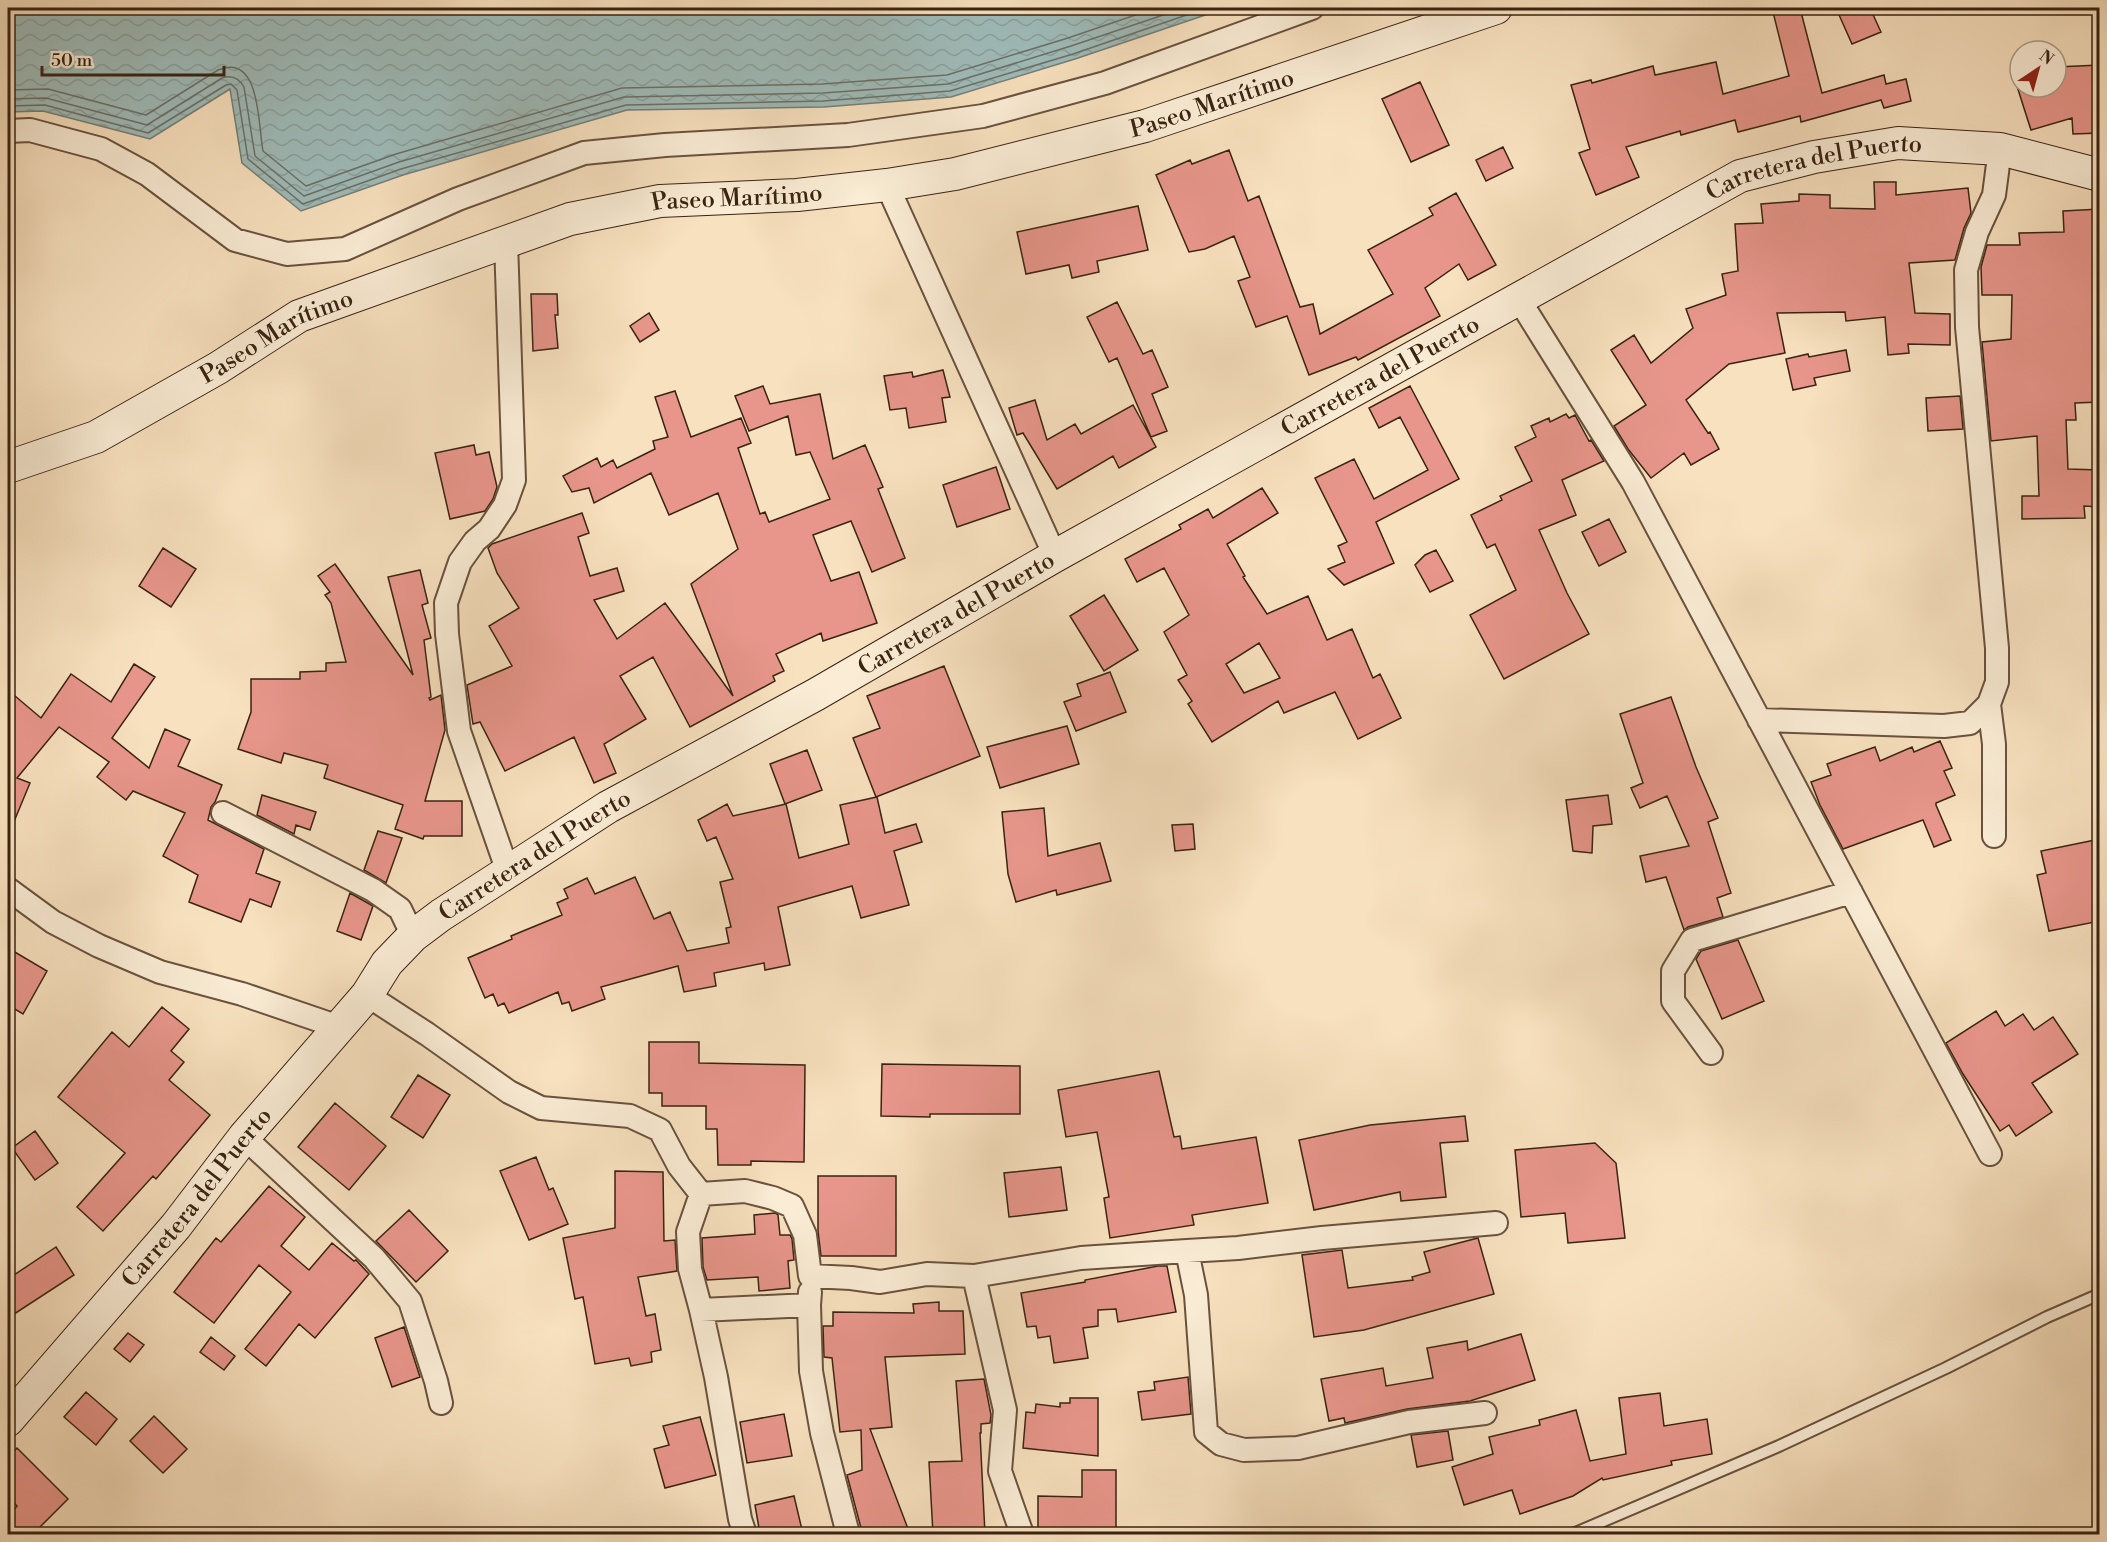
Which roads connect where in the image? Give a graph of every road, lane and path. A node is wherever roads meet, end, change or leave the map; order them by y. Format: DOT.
graph roads {
  1 [pos="1312,8"];
  2 [pos="1496,8"];
  3 [pos="8,131"];
  4 [pos="2000,149"];
  5 [pos="2100,175"];
  6 [pos="887,185"];
  7 [pos="506,242"];
  8 [pos="1518,298"];
  9 [pos="8,467"];
  10 [pos="1055,556"];
  11 [pos="1989,704"];
  12 [pos="1759,720"];
  13 [pos="223,813"];
  14 [pos="1994,836"];
  15 [pos="508,872"];
  16 [pos="8,889"];
  17 [pos="1851,892"];
  18 [pos="413,936"];
  19 [pos="367,995"];
  20 [pos="339,1027"];
  21 [pos="1711,1053"];
  22 [pos="244,1137"];
  23 [pos="1990,1154"];
  24 [pos="701,1194"];
  25 [pos="1496,1222"];
  26 [pos="1187,1251"];
  27 [pos="810,1276"];
  28 [pos="974,1276"];
  29 [pos="2100,1294"];
  30 [pos="809,1305"];
  31 [pos="701,1310"];
  32 [pos="441,1403"];
  33 [pos="1485,1413"];
  34 [pos="8,1420"];
  35 [pos="745,1534"];
  36 [pos="849,1534"];
  37 [pos="1022,1534"];
  38 [pos="1573,1534"];
  1 -- 3 [label="street"];
  2 -- 6 [label="main road, Paseo Marítimo"];
  4 -- 5 [label="main road, Carretera del Puerto"];
  4 -- 8 [label="main road, Carretera del Puerto"];
  4 -- 11 [label="street"];
  6 -- 7 [label="main road, Paseo Marítimo"];
  6 -- 10 [label="street"];
  7 -- 9 [label="main road, Paseo Marítimo"];
  7 -- 15 [label="street"];
  8 -- 10 [label="main road, Carretera del Puerto"];
  8 -- 12 [label="street"];
  10 -- 15 [label="main road, Carretera del Puerto"];
  11 -- 12 [label="street"];
  11 -- 14 [label="street"];
  12 -- 17 [label="street"];
  13 -- 18 [label="street"];
  15 -- 18 [label="main road, Carretera del Puerto"];
  16 -- 20 [label="street"];
  17 -- 21 [label="street"];
  17 -- 23 [label="street"];
  18 -- 19 [label="main road, Carretera del Puerto"];
  19 -- 20 [label="main road, Carretera del Puerto"];
  19 -- 24 [label="street"];
  20 -- 22 [label="main road, Carretera del Puerto"];
  22 -- 32 [label="street"];
  22 -- 34 [label="main road, Carretera del Puerto"];
  24 -- 27 [label="street"];
  24 -- 31 [label="street"];
  25 -- 26 [label="street"];
  26 -- 28 [label="street"];
  26 -- 33 [label="street"];
  27 -- 28 [label="street"];
  27 -- 30 [label="street"];
  28 -- 37 [label="street"];
  29 -- 38 [label="lane"];
  30 -- 31 [label="street"];
  30 -- 36 [label="street"];
  31 -- 35 [label="street"];
}
